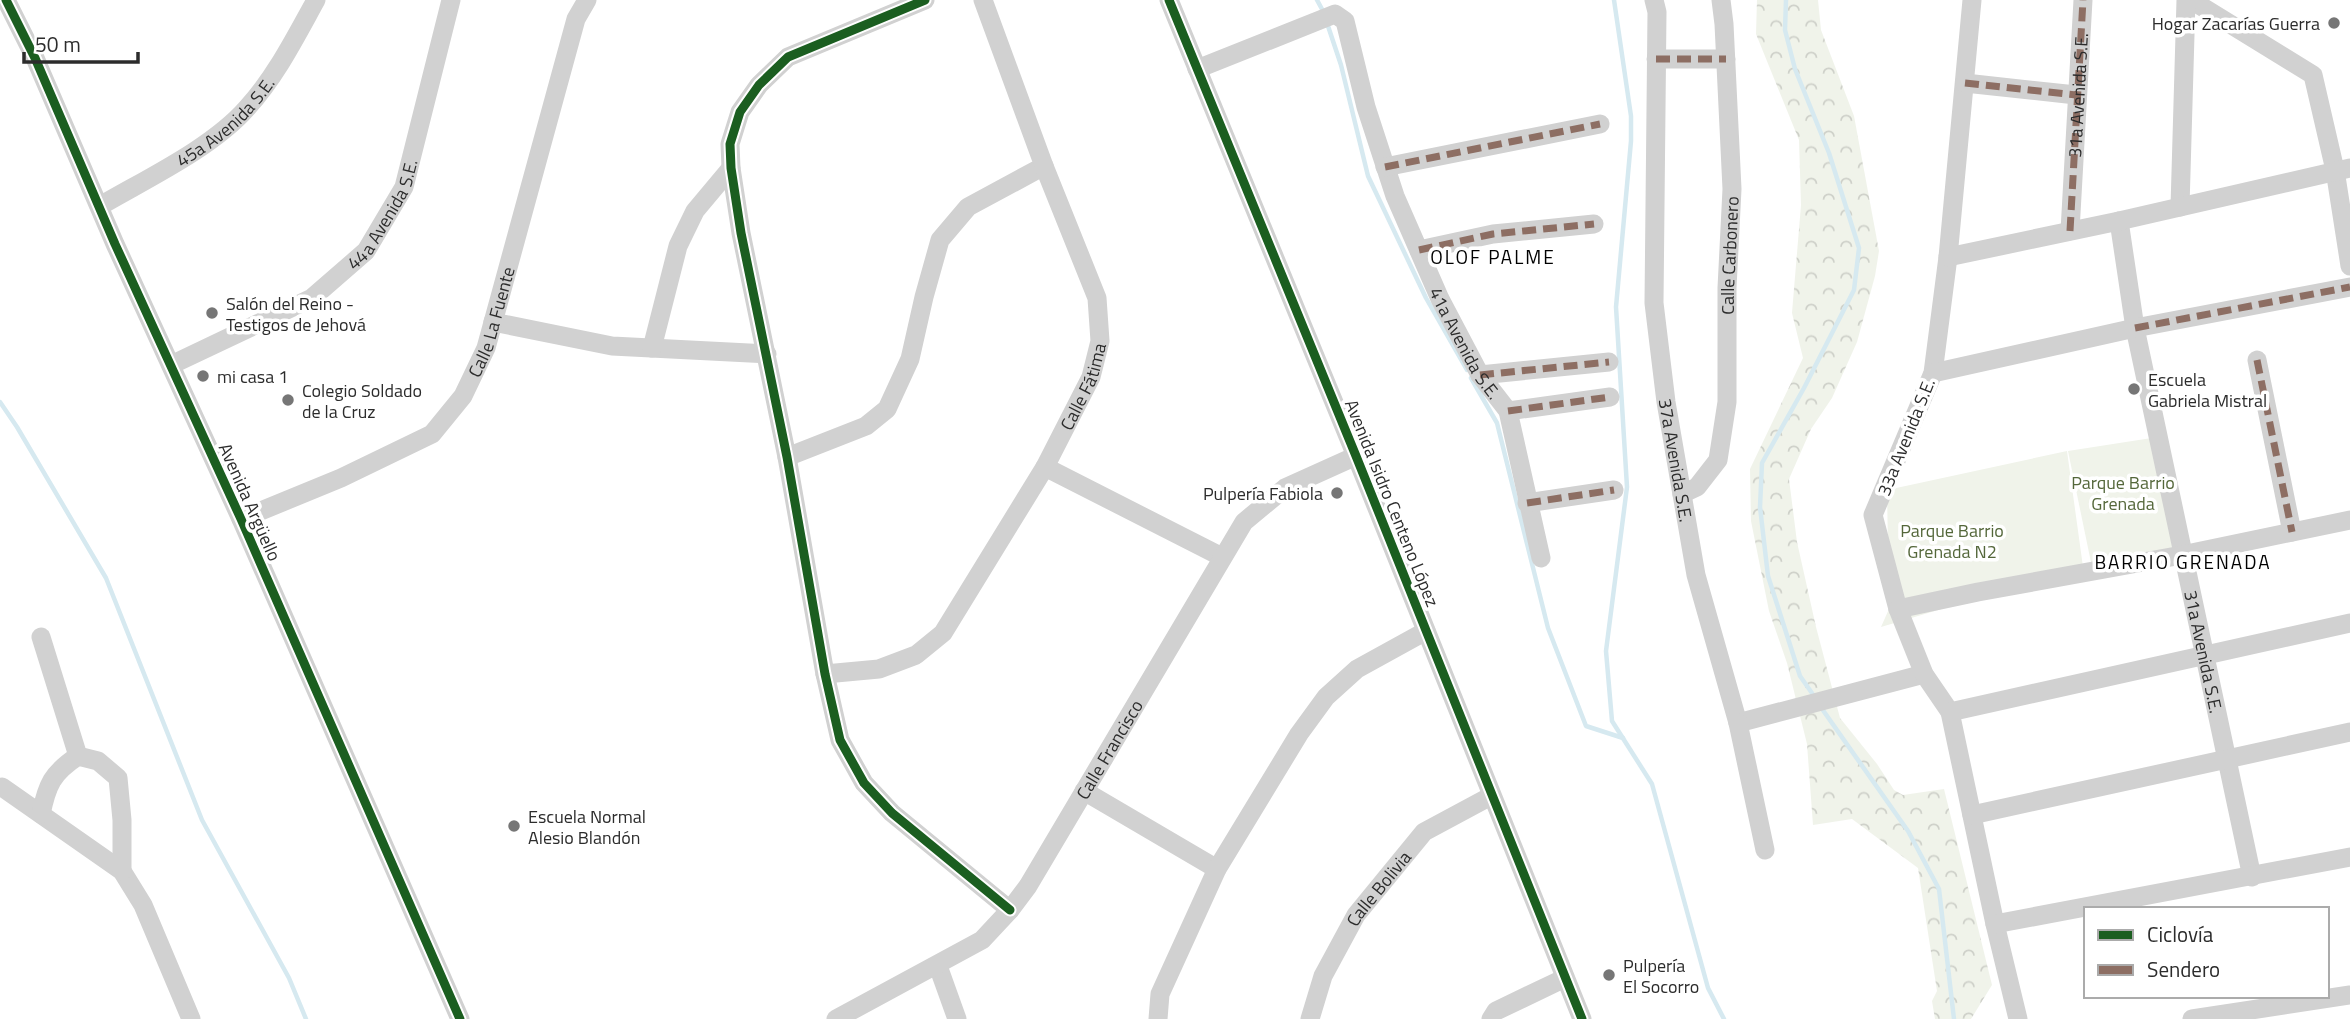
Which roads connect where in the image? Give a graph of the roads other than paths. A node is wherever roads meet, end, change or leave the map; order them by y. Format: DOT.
graph roads {
  1 [pos="6,0"];
  2 [pos="316,0"];
  3 [pos="451,0"];
  4 [pos="587,0"];
  5 [pos="925,0"];
  6 [pos="983,0"];
  7 [pos="1169,0"];
  8 [pos="1654,0"];
  9 [pos="1721,0"];
  10 [pos="1972,0"];
  11 [pos="2083,0"];
  12 [pos="2189,0"];
  13 [pos="1656,59"];
  14 [pos="1726,59"];
  15 [pos="1196,69"];
  16 [pos="1965,83"];
  17 [pos="2076,95"];
  18 [pos="1600,124"];
  19 [pos="1044,166"];
  20 [pos="1385,167"];
  21 [pos="731,168"];
  22 [pos="2343,169"];
  23 [pos="100,206"];
  24 [pos="2180,207"];
  25 [pos="2119,221"];
  26 [pos="1594,224"];
  27 [pos="2070,232"];
  28 [pos="1419,250"];
  29 [pos="1948,257"];
  30 [pos="2350,266"];
  31 [pos="2350,287"];
  32 [pos="493,322"];
  33 [pos="2135,328"];
  34 [pos="652,348"];
  35 [pos="767,354"];
  36 [pos="2257,360"];
  37 [pos="1609,362"];
  38 [pos="171,365"];
  39 [pos="1933,373"];
  40 [pos="1480,375"];
  41 [pos="1610,397"];
  42 [pos="1508,411"];
  43 [pos="1356,456"];
  44 [pos="787,457"];
  45 [pos="1045,467"];
  46 [pos="1614,489"];
  47 [pos="1682,494"];
  48 [pos="1527,503"];
  49 [pos="241,519"];
  50 [pos="2350,520"];
  51 [pos="2292,532"];
  52 [pos="2182,555"];
  53 [pos="1222,557"];
  54 [pos="1541,558"];
  55 [pos="1898,609"];
  56 [pos="2350,623"];
  57 [pos="1426,631"];
  58 [pos="41,637"];
  59 [pos="2205,655"];
  60 [pos="825,674"];
  61 [pos="1924,674"];
  62 [pos="1950,712"];
  63 [pos="1738,723"];
  64 [pos="2350,732"];
  65 [pos="78,756"];
  66 [pos="2225,759"];
  67 [pos="2,787"];
  68 [pos="1084,791"];
  69 [pos="1491,796"];
  70 [pos="41,814"];
  71 [pos="1972,815"];
  72 [pos="1765,850"];
  73 [pos="2350,857"];
  74 [pos="1217,869"];
  75 [pos="122,871"];
  76 [pos="2252,877"];
  77 [pos="2087,907"];
  78 [pos="2084,908"];
  79 [pos="1010,910"];
  80 [pos="1994,924"];
  81 [pos="937,966"];
  82 [pos="1565,978"];
  83 [pos="2350,995"];
  84 [pos="2308,1011"];
  85 [pos="191,1019"];
  86 [pos="460,1019"];
  87 [pos="836,1019"];
  88 [pos="957,1019"];
  89 [pos="1158,1019"];
  90 [pos="1310,1019"];
  91 [pos="1491,1019"];
  92 [pos="1582,1019"];
  93 [pos="2018,1019"];
  94 [pos="2192,1019"];
  1 -- 23 [label="street, Avenida Argüello"];
  2 -- 23 [label="street, 45a Avenida S.E."];
  3 -- 38 [label="street, 44a Avenida S.E."];
  4 -- 32 [label="street, Calle La Fuente"];
  5 -- 21 [label="street"];
  6 -- 19 [label="street, Calle Fátima"];
  7 -- 15 [label="street, Avenida Isidro Centeno López"];
  8 -- 13 [label="street, 37a Avenida S.E."];
  9 -- 14 [label="street, Calle Carbonero"];
  10 -- 16 [label="street, 33a Avenida S.E."];
  11 -- 17 [label="street, 31a Avenida S.E."];
  12 -- 22 [label="street"];
  12 -- 24 [label="street"];
  13 -- 14 [label="street"];
  13 -- 47 [label="street, 37a Avenida S.E."];
  14 -- 47 [label="street, Calle Carbonero"];
  15 -- 20 [label="street, 41a Avenida S.E."];
  15 -- 43 [label="street, Avenida Isidro Centeno López"];
  16 -- 17 [label="street"];
  16 -- 29 [label="street, 33a Avenida S.E."];
  17 -- 27 [label="street, 31a Avenida S.E."];
  18 -- 20 [label="street"];
  19 -- 44 [label="street"];
  19 -- 45 [label="street, Calle Fátima"];
  20 -- 28 [label="street, 41a Avenida S.E."];
  21 -- 34 [label="street"];
  21 -- 35 [label="street"];
  22 -- 24 [label="street"];
  22 -- 30 [label="street"];
  23 -- 38 [label="street, Avenida Argüello"];
  24 -- 25 [label="street"];
  25 -- 27 [label="street"];
  25 -- 33 [label="street, 31a Avenida S.E."];
  26 -- 28 [label="street"];
  27 -- 29 [label="street"];
  28 -- 40 [label="street, 41a Avenida S.E."];
  29 -- 39 [label="street, 33a Avenida S.E."];
  31 -- 33 [label="street"];
  32 -- 34 [label="street"];
  32 -- 49 [label="street, Calle La Fuente"];
  33 -- 39 [label="street"];
  33 -- 52 [label="street, 31a Avenida S.E."];
  34 -- 35 [label="street"];
  35 -- 44 [label="street"];
  36 -- 51 [label="street"];
  37 -- 40 [label="street"];
  38 -- 49 [label="street, Avenida Argüello"];
  39 -- 55 [label="street, 33a Avenida S.E."];
  40 -- 42 [label="street, 41a Avenida S.E."];
  41 -- 42 [label="street"];
  42 -- 48 [label="street, 41a Avenida S.E."];
  43 -- 53 [label="street, Calle Francisco"];
  43 -- 57 [label="street, Avenida Isidro Centeno López"];
  44 -- 60 [label="street"];
  45 -- 53 [label="street"];
  45 -- 60 [label="street, Calle Fátima"];
  46 -- 48 [label="street"];
  47 -- 63 [label="street, 37a Avenida S.E."];
  48 -- 54 [label="street, 41a Avenida S.E."];
  49 -- 86 [label="street, Avenida Argüello"];
  50 -- 51 [label="street"];
  51 -- 52 [label="street"];
  52 -- 55 [label="street"];
  52 -- 59 [label="street, 31a Avenida S.E."];
  53 -- 68 [label="street, Calle Francisco"];
  55 -- 61 [label="street, 33a Avenida S.E."];
  56 -- 59 [label="street"];
  57 -- 69 [label="street, Avenida Isidro Centeno López"];
  57 -- 74 [label="street"];
  58 -- 65 [label="street"];
  59 -- 62 [label="street"];
  59 -- 66 [label="street, 31a Avenida S.E."];
  60 -- 79 [label="street"];
  61 -- 62 [label="street, 33a Avenida S.E."];
  61 -- 63 [label="street"];
  62 -- 71 [label="street, 33a Avenida S.E."];
  63 -- 72 [label="street, 37a Avenida S.E."];
  64 -- 66 [label="street"];
  65 -- 70 [label="street"];
  65 -- 75 [label="street"];
  66 -- 71 [label="street"];
  66 -- 76 [label="street, 31a Avenida S.E."];
  67 -- 70 [label="street"];
  68 -- 74 [label="street"];
  68 -- 79 [label="street, Calle Francisco"];
  69 -- 82 [label="street, Avenida Isidro Centeno López"];
  69 -- 90 [label="street, Calle Bolivia"];
  70 -- 75 [label="street"];
  71 -- 80 [label="street, 33a Avenida S.E."];
  73 -- 76 [label="street"];
  74 -- 89 [label="street"];
  75 -- 85 [label="street"];
  76 -- 77 [label="street"];
  78 -- 80 [label="street"];
  79 -- 81 [label="street, Calle Francisco"];
  80 -- 93 [label="street, 33a Avenida S.E."];
  81 -- 87 [label="street, Calle Francisco"];
  81 -- 88 [label="street"];
  82 -- 91 [label="street"];
  82 -- 92 [label="street, Avenida Isidro Centeno López"];
  83 -- 84 [label="street"];
  84 -- 94 [label="street"];
}
